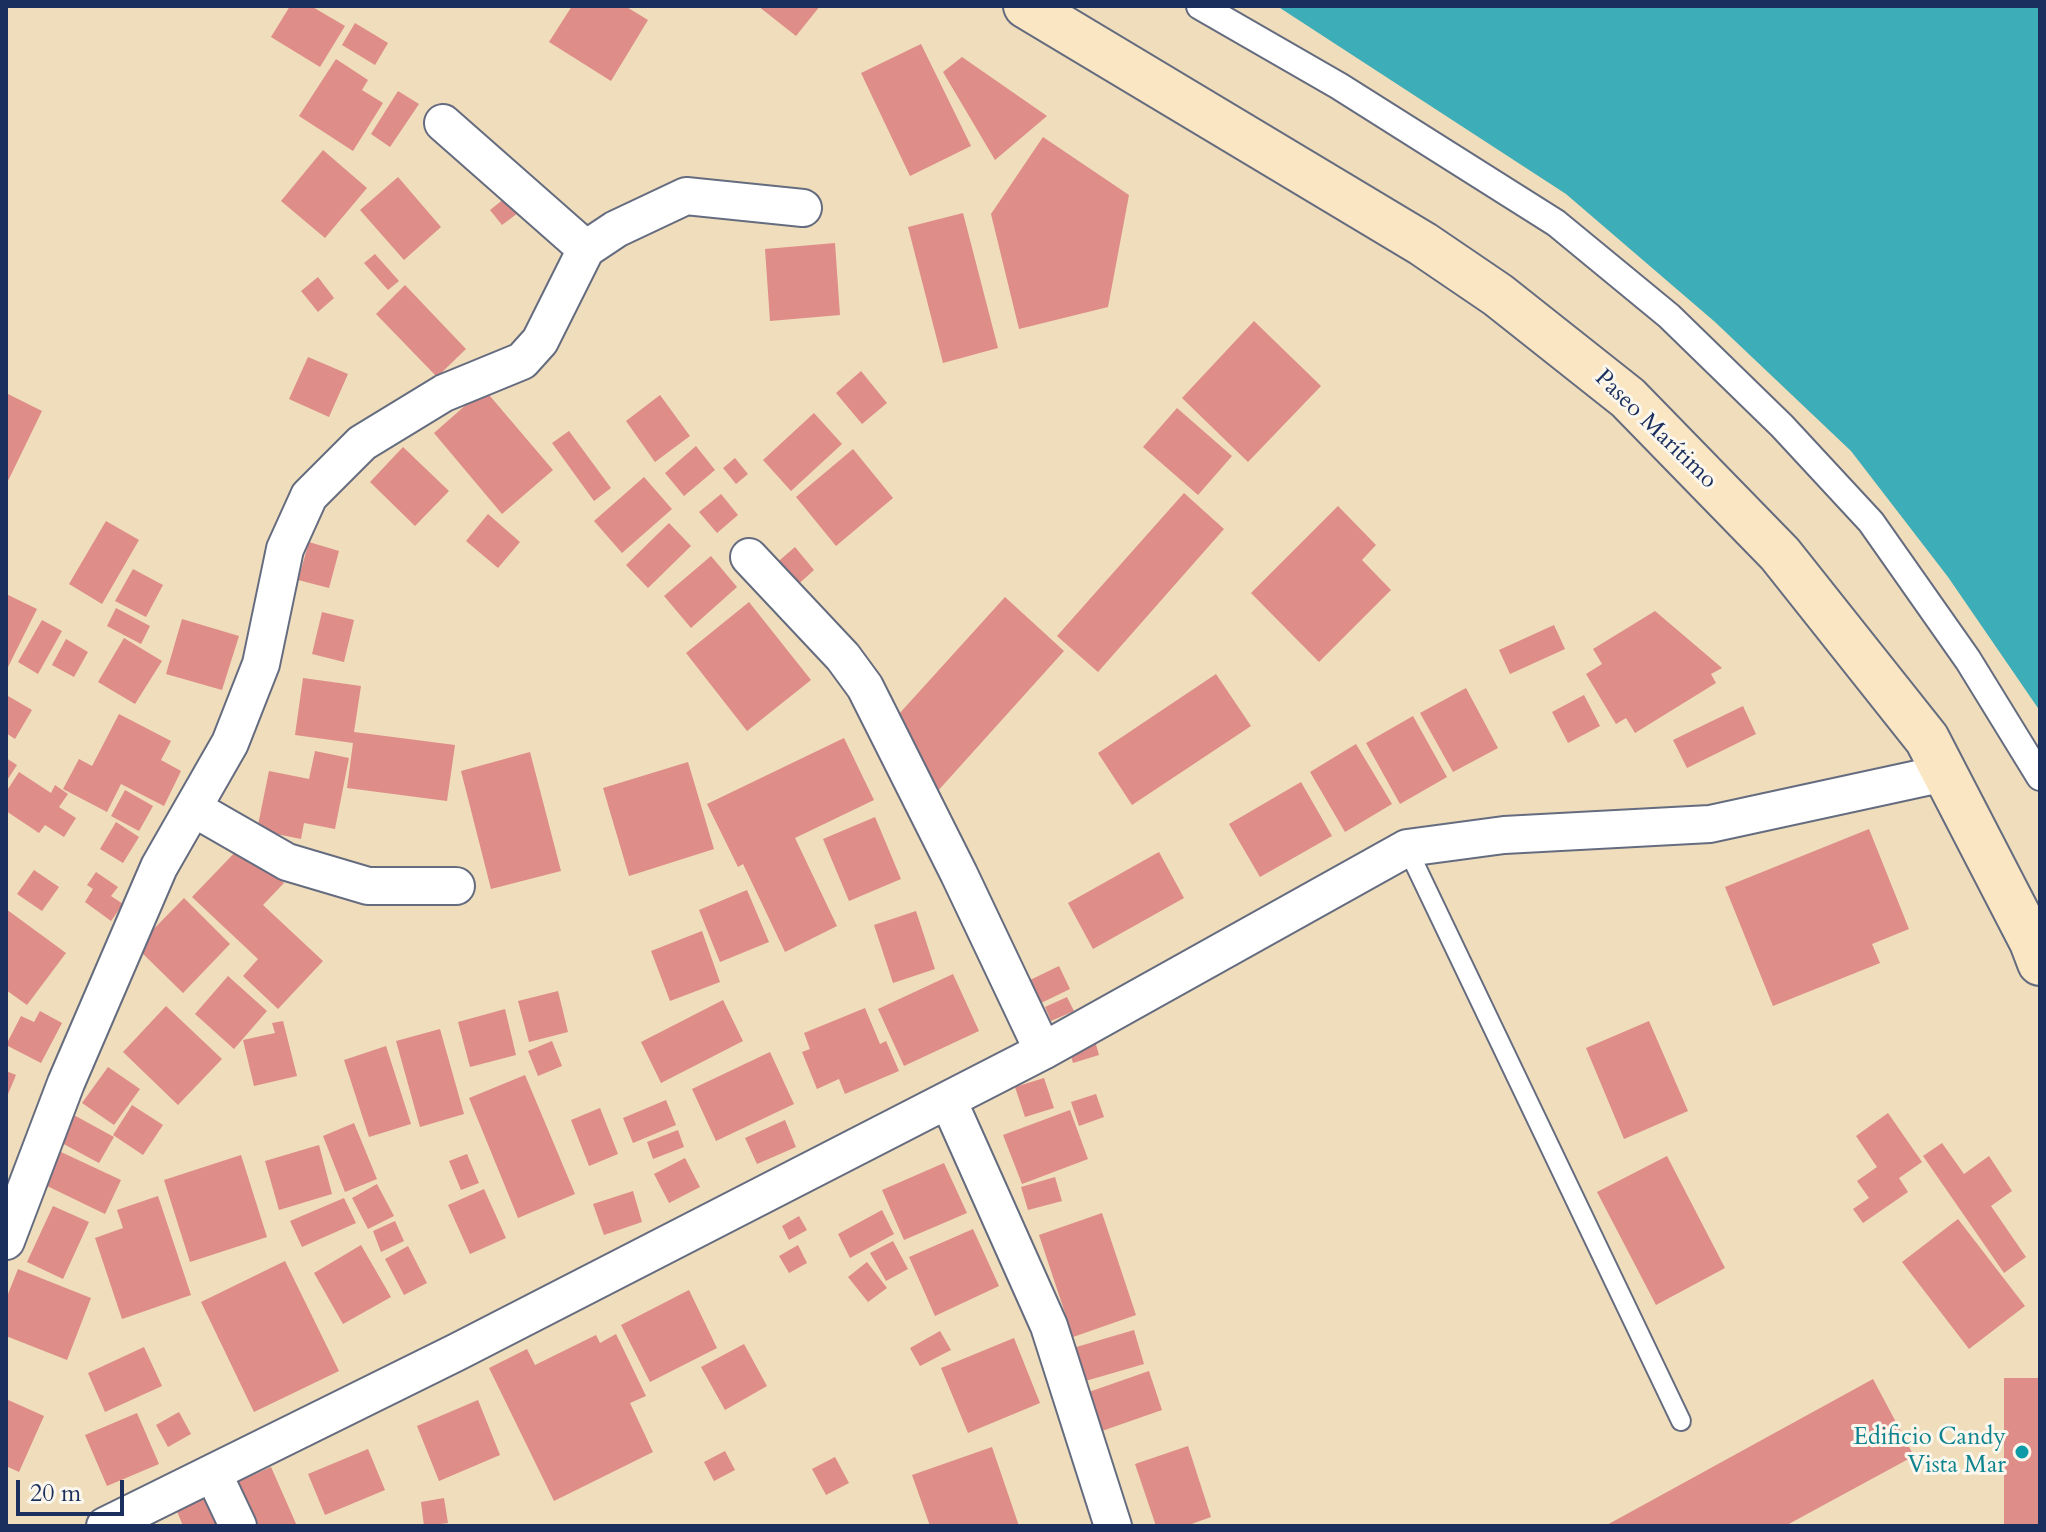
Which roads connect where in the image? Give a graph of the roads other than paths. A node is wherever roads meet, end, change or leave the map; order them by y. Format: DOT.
graph roads {
  1 [pos="1026,6"];
  2 [pos="1200,6"];
  3 [pos="443,123"];
  4 [pos="803,208"];
  5 [pos="586,249"];
  6 [pos="749,557"];
  7 [pos="1945,773"];
  8 [pos="2040,777"];
  9 [pos="193,808"];
  10 [pos="1407,848"];
  11 [pos="456,886"];
  12 [pos="2040,963"];
  13 [pos="1043,1051"];
  14 [pos="948,1100"];
  15 [pos="6,1241"];
  16 [pos="1681,1421"];
  17 [pos="213,1473"];
  18 [pos="105,1526"];
  19 [pos="238,1526"];
  20 [pos="1113,1526"];
  1 -- 7 [label="main road, Paseo Marítimo"];
  2 -- 8 [label="street"];
  3 -- 5 [label="street"];
  4 -- 5 [label="street"];
  5 -- 9 [label="street"];
  6 -- 13 [label="street"];
  7 -- 10 [label="street"];
  7 -- 12 [label="main road, Paseo Marítimo"];
  9 -- 11 [label="street"];
  9 -- 15 [label="street"];
  10 -- 13 [label="street"];
  10 -- 16 [label="lane"];
  13 -- 14 [label="street"];
  14 -- 17 [label="street"];
  14 -- 20 [label="street"];
  17 -- 18 [label="street"];
  17 -- 19 [label="street"];
}
